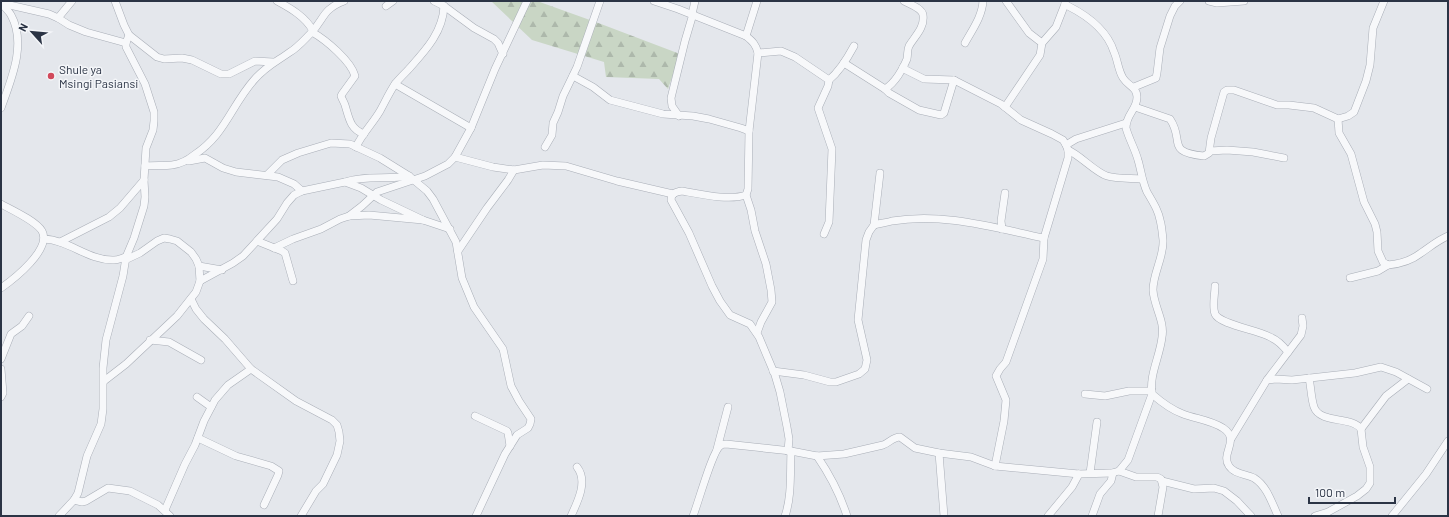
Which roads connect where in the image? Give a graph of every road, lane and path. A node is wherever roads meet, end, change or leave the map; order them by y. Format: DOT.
graph roads {
  1 [pos="72,1"];
  2 [pos="115,1"];
  3 [pos="277,1"];
  4 [pos="344,1"];
  5 [pos="393,1"];
  6 [pos="434,1"];
  7 [pos="528,1"];
  8 [pos="600,1"];
  9 [pos="654,1"];
  10 [pos="695,1"];
  11 [pos="758,1"];
  12 [pos="904,1"];
  13 [pos="983,1"];
  14 [pos="1006,1"];
  15 [pos="1180,1"];
  16 [pos="1209,1"];
  17 [pos="1244,1"];
  18 [pos="1384,1"];
  19 [pos="1065,2"];
  20 [pos="1,3"];
  21 [pos="386,6"];
  22 [pos="444,6"];
  23 [pos="692,14"];
  24 [pos="58,18"];
  25 [pos="313,32"];
  26 [pos="130,35"];
  27 [pos="746,36"];
  28 [pos="126,43"];
  29 [pos="965,43"];
  30 [pos="1042,43"];
  31 [pos="854,46"];
  32 [pos="758,53"];
  33 [pos="503,54"];
  34 [pos="273,62"];
  35 [pos="844,63"];
  36 [pos="903,67"];
  37 [pos="573,76"];
  38 [pos="828,80"];
  39 [pos="954,80"];
  40 [pos="395,84"];
  41 [pos="1134,87"];
  42 [pos="885,89"];
  43 [pos="1135,107"];
  44 [pos="1,108"];
  45 [pos="1005,108"];
  46 [pos="679,116"];
  47 [pos="1338,119"];
  48 [pos="1126,123"];
  49 [pos="471,128"];
  50 [pos="749,131"];
  51 [pos="364,134"];
  52 [pos="356,146"];
  53 [pos="545,147"];
  54 [pos="1067,147"];
  55 [pos="1210,151"];
  56 [pos="455,157"];
  57 [pos="1284,158"];
  58 [pos="185,161"];
  59 [pos="145,166"];
  60 [pos="514,170"];
  61 [pos="880,173"];
  62 [pos="267,175"];
  63 [pos="411,178"];
  64 [pos="1142,179"];
  65 [pos="144,180"];
  66 [pos="345,182"];
  67 [pos="302,191"];
  68 [pos="1006,193"];
  69 [pos="673,194"];
  70 [pos="746,195"];
  71 [pos="373,196"];
  72 [pos="1,204"];
  73 [pos="349,216"];
  74 [pos="423,220"];
  75 [pos="874,225"];
  76 [pos="450,229"];
  77 [pos="1002,229"];
  78 [pos="824,234"];
  79 [pos="1448,236"];
  80 [pos="1044,238"];
  81 [pos="44,239"];
  82 [pos="257,241"];
  83 [pos="60,242"];
  84 [pos="274,248"];
  85 [pos="458,250"];
  86 [pos="126,258"];
  87 [pos="1388,265"];
  88 [pos="199,266"];
  89 [pos="222,270"];
  90 [pos="1350,278"];
  91 [pos="200,281"];
  92 [pos="292,281"];
  93 [pos="1215,286"];
  94 [pos="1,288"];
  95 [pos="191,299"];
  96 [pos="29,316"];
  97 [pos="1302,318"];
  98 [pos="757,333"];
  99 [pos="150,340"];
  100 [pos="1288,352"];
  101 [pos="1,359"];
  102 [pos="200,360"];
  103 [pos="1,369"];
  104 [pos="251,370"];
  105 [pos="773,371"];
  106 [pos="1309,378"];
  107 [pos="1408,379"];
  108 [pos="1267,380"];
  109 [pos="104,381"];
  110 [pos="1427,390"];
  111 [pos="1152,392"];
  112 [pos="1085,394"];
  113 [pos="1,397"];
  114 [pos="198,397"];
  115 [pos="211,407"];
  116 [pos="728,407"];
  117 [pos="475,416"];
  118 [pos="1097,422"];
  119 [pos="1361,429"];
  120 [pos="198,438"];
  121 [pos="1231,439"];
  122 [pos="1448,441"];
  123 [pos="510,446"];
  124 [pos="717,450"];
  125 [pos="789,451"];
  126 [pos="939,453"];
  127 [pos="817,456"];
  128 [pos="995,466"];
  129 [pos="577,467"];
  130 [pos="1116,472"];
  131 [pos="1090,473"];
  132 [pos="1079,474"];
  133 [pos="1162,482"];
  134 [pos="74,500"];
  135 [pos="264,505"];
  136 [pos="165,510"];
  137 [pos="59,516"];
  138 [pos="170,516"];
  139 [pos="301,516"];
  140 [pos="476,516"];
  141 [pos="571,516"];
  142 [pos="693,516"];
  143 [pos="785,516"];
  144 [pos="847,516"];
  145 [pos="944,516"];
  146 [pos="1048,516"];
  147 [pos="1092,516"];
  148 [pos="1158,516"];
  149 [pos="1251,516"];
  150 [pos="1278,516"];
  151 [pos="1315,516"];
  152 [pos="1392,516"];
  1 -- 24 [label="street"];
  2 -- 26 [label="street"];
  3 -- 25 [label="street"];
  4 -- 25 [label="street"];
  5 -- 21 [label="street"];
  6 -- 22 [label="street"];
  7 -- 33 [label="street"];
  8 -- 37 [label="street"];
  9 -- 23 [label="street"];
  10 -- 23 [label="street"];
  11 -- 27 [label="street"];
  12 -- 36 [label="street"];
  13 -- 29 [label="street"];
  14 -- 30 [label="street"];
  15 -- 41 [label="street"];
  16 -- 17 [label="street"];
  18 -- 47 [label="street"];
  19 -- 30 [label="street"];
  19 -- 41 [label="street"];
  20 -- 24 [label="street"];
  20 -- 44 [label="street"];
  22 -- 33 [label="street"];
  22 -- 40 [label="street"];
  23 -- 27 [label="street"];
  23 -- 46 [label="street"];
  24 -- 28 [label="street"];
  25 -- 34 [label="street"];
  25 -- 51 [label="street"];
  26 -- 28 [label="street"];
  26 -- 34 [label="street"];
  27 -- 32 [label="street"];
  28 -- 59 [label="street"];
  30 -- 45 [label="street"];
  31 -- 35 [label="street"];
  32 -- 38 [label="street"];
  32 -- 50 [label="street"];
  33 -- 49 [label="street"];
  34 -- 58 [label="street"];
  35 -- 38 [label="street"];
  35 -- 42 [label="street"];
  36 -- 39 [label="street"];
  36 -- 42 [label="street"];
  37 -- 46 [label="street"];
  37 -- 53 [label="street"];
  38 -- 78 [label="street"];
  39 -- 42 [label="street"];
  39 -- 45 [label="street"];
  40 -- 49 [label="street"];
  40 -- 51 [label="street"];
  41 -- 43 [label="street"];
  43 -- 48 [label="street"];
  43 -- 55 [label="street"];
  45 -- 54 [label="street"];
  46 -- 50 [label="street"];
  47 -- 55 [label="street"];
  47 -- 87 [label="street"];
  48 -- 54 [label="street"];
  48 -- 64 [label="street"];
  49 -- 56 [label="street"];
  50 -- 70 [label="street"];
  51 -- 52 [label="street"];
  52 -- 62 [label="street"];
  52 -- 63 [label="street"];
  54 -- 64 [label="street"];
  54 -- 80 [label="street"];
  55 -- 57 [label="street"];
  56 -- 60 [label="street"];
  56 -- 63 [label="street"];
  58 -- 59 [label="street"];
  58 -- 62 [label="street"];
  59 -- 65 [label="street"];
  60 -- 69 [label="street"];
  60 -- 85 [label="street"];
  61 -- 75 [label="street"];
  62 -- 67 [label="street"];
  63 -- 66 [label="street"];
  63 -- 71 [label="street"];
  63 -- 76 [label="street"];
  64 -- 111 [label="street"];
  65 -- 83 [label="street"];
  65 -- 86 [label="street"];
  66 -- 67 [label="street"];
  66 -- 71 [label="street"];
  67 -- 82 [label="street"];
  68 -- 77 [label="street"];
  69 -- 70 [label="street"];
  69 -- 98 [label="street"];
  70 -- 98 [label="street"];
  71 -- 73 [label="street"];
  71 -- 74 [label="street"];
  72 -- 81 [label="street"];
  73 -- 74 [label="street"];
  73 -- 84 [label="street"];
  74 -- 76 [label="street"];
  75 -- 77 [label="street"];
  75 -- 105 [label="street"];
  76 -- 85 [label="street"];
  77 -- 80 [label="street"];
  79 -- 87 [label="street"];
  80 -- 128 [label="street"];
  81 -- 83 [label="street"];
  81 -- 94 [label="street"];
  82 -- 84 [label="street"];
  82 -- 89 [label="street"];
  83 -- 86 [label="street"];
  84 -- 92 [label="street"];
  85 -- 123 [label="street"];
  86 -- 88 [label="street"];
  86 -- 109 [label="street"];
  87 -- 90 [label="street"];
  88 -- 89 [label="street"];
  88 -- 91 [label="street"];
  89 -- 91 [label="street"];
  91 -- 95 [label="street"];
  93 -- 100 [label="street"];
  95 -- 99 [label="street"];
  95 -- 104 [label="street"];
  96 -- 101 [label="street"];
  97 -- 100 [label="street"];
  98 -- 105 [label="street"];
  99 -- 102 [label="street"];
  99 -- 109 [label="street"];
  100 -- 108 [label="street"];
  103 -- 113 [label="street"];
  104 -- 115 [label="street"];
  104 -- 139 [label="street"];
  105 -- 125 [label="street"];
  106 -- 107 [label="street"];
  106 -- 108 [label="street"];
  106 -- 119 [label="street"];
  107 -- 110 [label="street"];
  107 -- 119 [label="street"];
  108 -- 121 [label="street"];
  109 -- 134 [label="street"];
  111 -- 112 [label="street"];
  111 -- 121 [label="street"];
  111 -- 130 [label="street"];
  114 -- 115 [label="street"];
  115 -- 120 [label="street"];
  116 -- 124 [label="street"];
  117 -- 123 [label="street"];
  118 -- 131 [label="street"];
  119 -- 151 [label="street"];
  120 -- 135 [label="street"];
  120 -- 136 [label="street"];
  121 -- 150 [label="street"];
  122 -- 152 [label="street"];
  123 -- 140 [label="street"];
  124 -- 125 [label="street"];
  124 -- 142 [label="street"];
  125 -- 127 [label="street"];
  125 -- 143 [label="street"];
  126 -- 127 [label="street"];
  126 -- 128 [label="street"];
  126 -- 145 [label="street"];
  127 -- 144 [label="street"];
  128 -- 132 [label="street"];
  129 -- 141 [label="street"];
  130 -- 131 [label="street"];
  130 -- 133 [label="street"];
  130 -- 147 [label="street"];
  131 -- 132 [label="street"];
  132 -- 146 [label="street"];
  133 -- 148 [label="street"];
  133 -- 149 [label="street"];
  134 -- 136 [label="street"];
  134 -- 137 [label="street"];
  136 -- 138 [label="street"];
}
